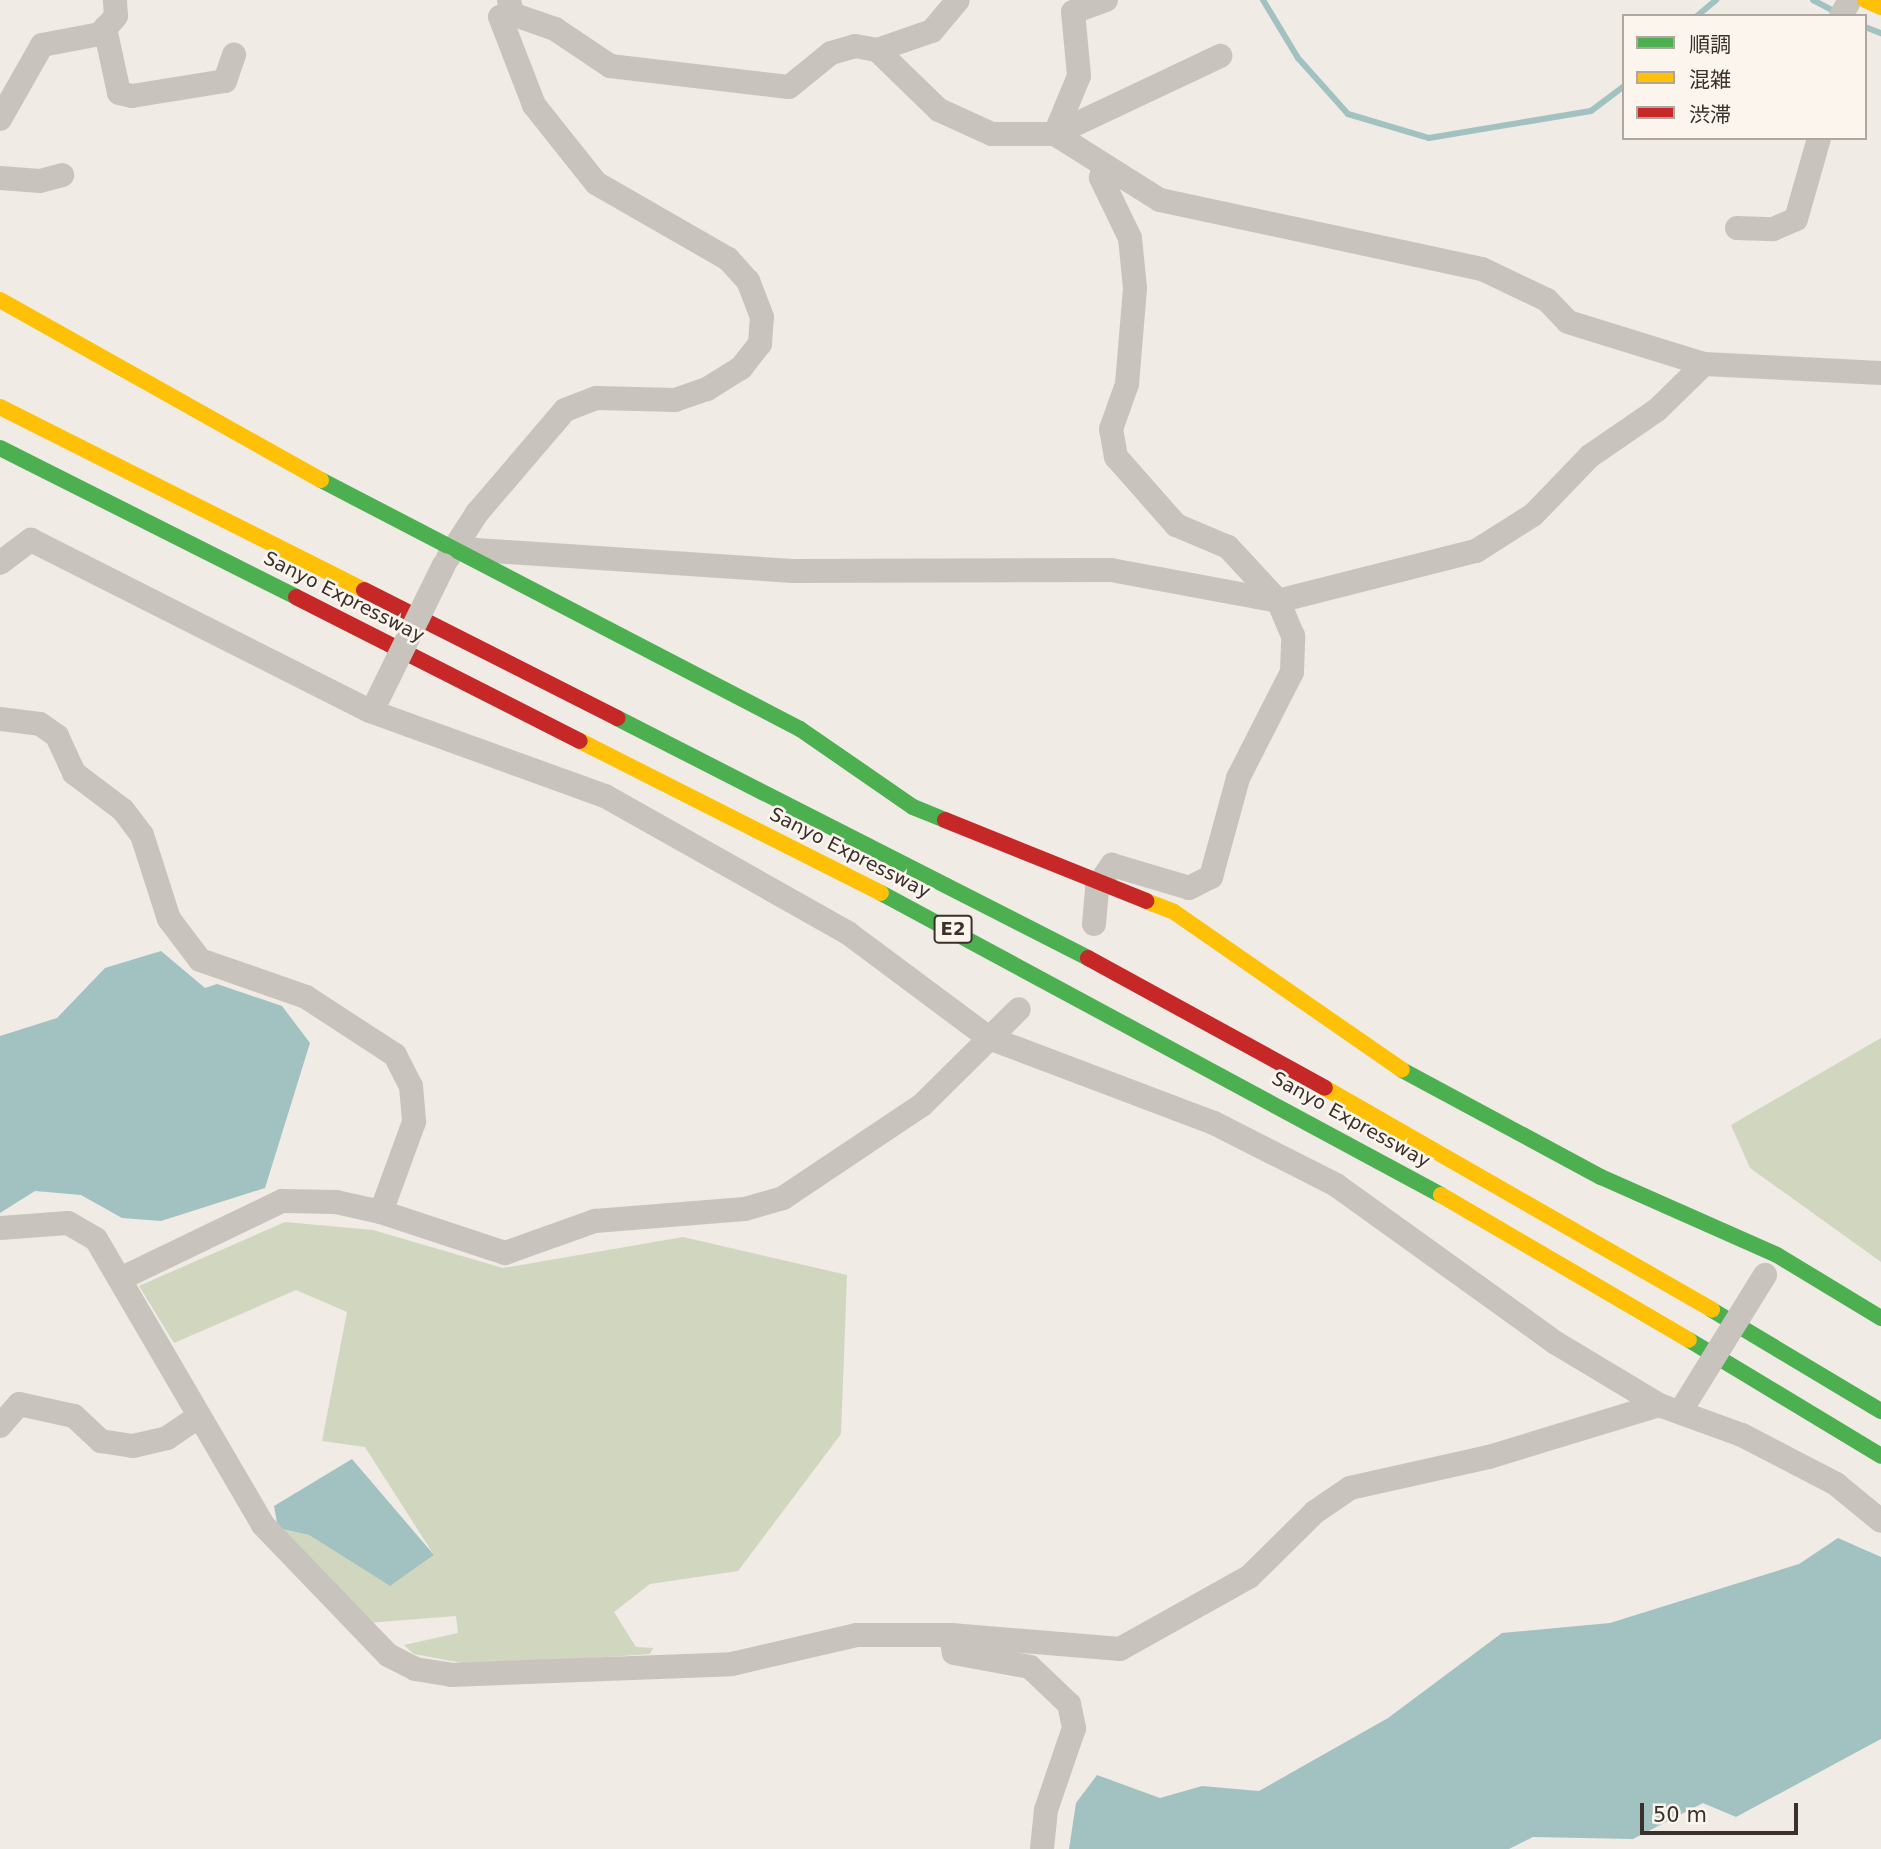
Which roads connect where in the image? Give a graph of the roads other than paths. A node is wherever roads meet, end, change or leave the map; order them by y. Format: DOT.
graph roads {
  1 [pos="115,0"];
  2 [pos="958,0"];
  3 [pos="1106,0"];
  4 [pos="1865,0"];
  5 [pos="511,7"];
  6 [pos="1881,7"];
  7 [pos="105,28"];
  8 [pos="877,50"];
  9 [pos="234,55"];
  10 [pos="1220,56"];
  11 [pos="0,119"];
  12 [pos="1055,134"];
  13 [pos="1818,140"];
  14 [pos="1104,165"];
  15 [pos="62,175"];
  16 [pos="0,178"];
  17 [pos="1737,228"];
  18 [pos="0,300"];
  19 [pos="1704,364"];
  20 [pos="1881,373"];
  21 [pos="0,407"];
  22 [pos="0,448"];
  23 [pos="449,557"];
  24 [pos="0,563"];
  25 [pos="1278,601"];
  26 [pos="374,705"];
  27 [pos="0,719"];
  28 [pos="1097,887"];
  29 [pos="1094,924"];
  30 [pos="1019,1010"];
  31 [pos="989,1038"];
  32 [pos="381,1212"];
  33 [pos="0,1228"];
  34 [pos="1771,1265"];
  35 [pos="122,1278"];
  36 [pos="1881,1318"];
  37 [pos="1675,1407"];
  38 [pos="1881,1411"];
  39 [pos="198,1417"];
  40 [pos="0,1426"];
  41 [pos="1881,1455"];
  42 [pos="1881,1521"];
  43 [pos="951,1635"];
  44 [pos="1042,1849"];
  1 -- 7 [label="street"];
  2 -- 8 [label="street"];
  3 -- 12 [label="street"];
  4 -- 6 [label="main road"];
  5 -- 8 [label="street"];
  5 -- 23 [label="street"];
  7 -- 9 [label="street"];
  7 -- 11 [label="street"];
  8 -- 12 [label="street"];
  10 -- 12 [label="street"];
  12 -- 14 [label="street"];
  13 -- 17 [label="street"];
  14 -- 19 [label="street"];
  14 -- 25 [label="street"];
  15 -- 16 [label="street"];
  18 -- 23 [label="main road"];
  19 -- 20 [label="street"];
  19 -- 25 [label="street"];
  21 -- 38 [label="main road, Sanyo Expressway / E2"];
  22 -- 41 [label="main road, Sanyo Expressway / E2"];
  23 -- 25 [label="street"];
  23 -- 26 [label="street, bridge"];
  23 -- 28 [label="main road"];
  24 -- 26 [label="street"];
  25 -- 28 [label="street"];
  26 -- 31 [label="street"];
  27 -- 32 [label="street"];
  28 -- 29 [label="street"];
  28 -- 34 [label="main road"];
  30 -- 31 [label="street"];
  31 -- 32 [label="street"];
  31 -- 37 [label="street"];
  32 -- 35 [label="street"];
  33 -- 35 [label="street"];
  34 -- 36 [label="main road"];
  34 -- 37 [label="street, bridge"];
  35 -- 39 [label="street"];
  37 -- 42 [label="street"];
  37 -- 43 [label="street"];
  39 -- 40 [label="street"];
  39 -- 43 [label="street"];
  43 -- 44 [label="street"];
}
